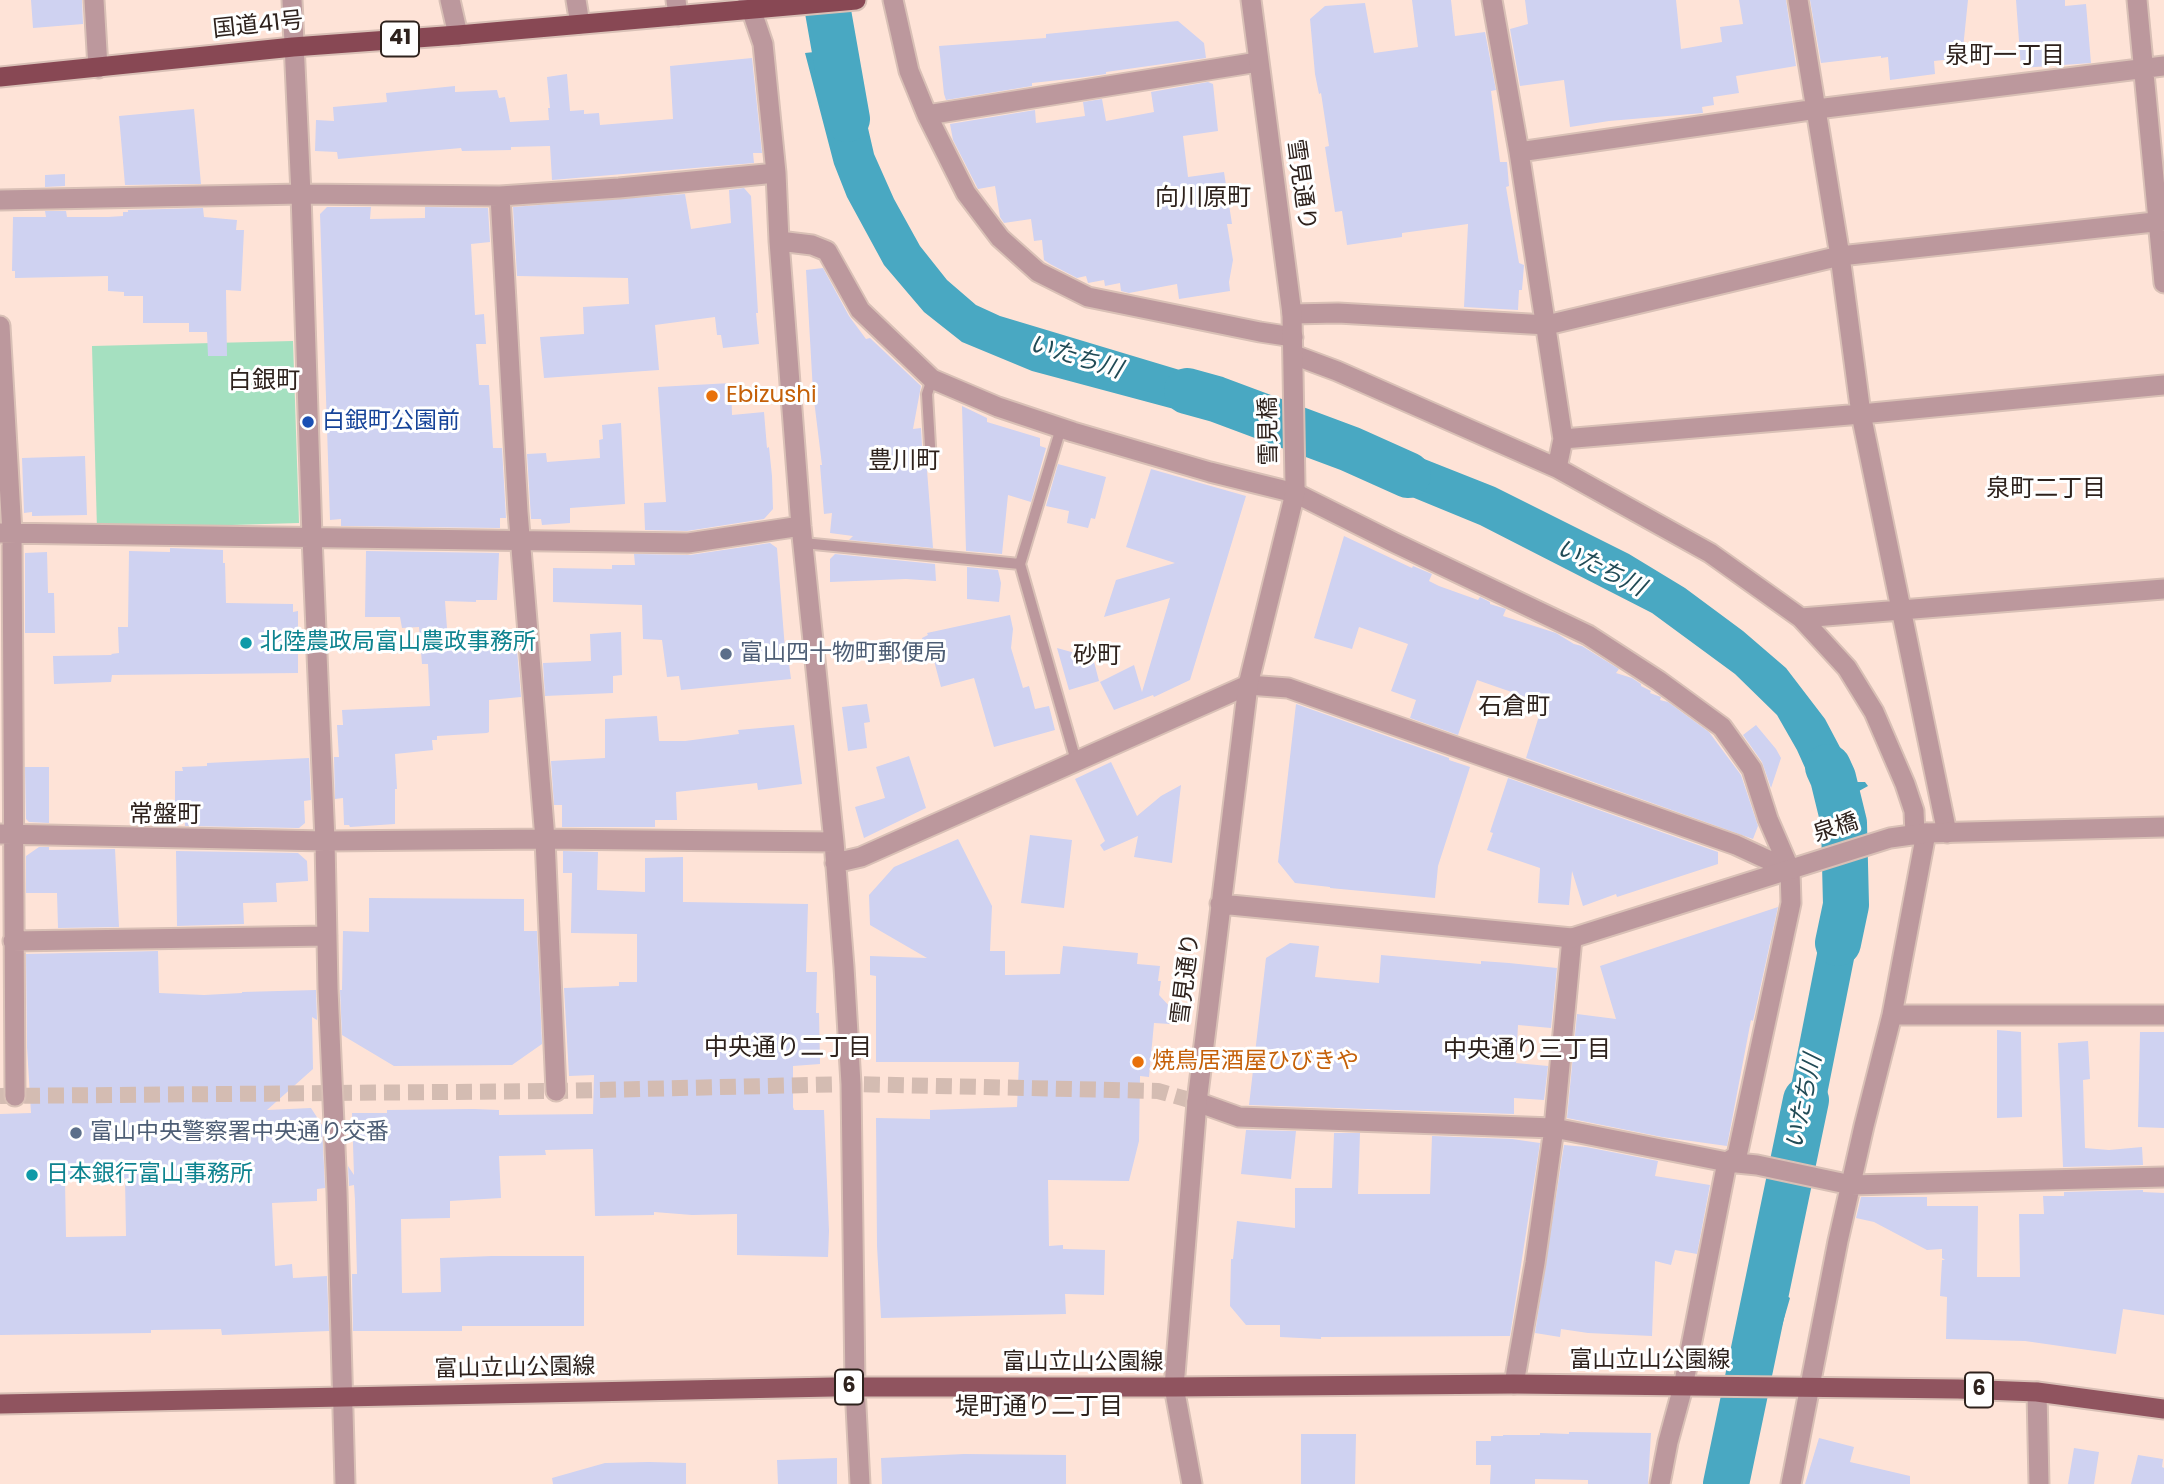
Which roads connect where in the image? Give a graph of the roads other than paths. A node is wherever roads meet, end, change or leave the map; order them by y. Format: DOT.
graph roads {
  1 [pos="94,0"];
  2 [pos="292,0"];
  3 [pos="450,0"];
  4 [pos="576,0"];
  5 [pos="856,0"];
  6 [pos="893,0"];
  7 [pos="1251,0"];
  8 [pos="1492,0"];
  9 [pos="1798,0"];
  10 [pos="2137,0"];
  11 [pos="749,4"];
  12 [pos="677,8"];
  13 [pos="580,24"];
  14 [pos="458,35"];
  15 [pos="293,47"];
  16 [pos="1258,62"];
  17 [pos="2164,66"];
  18 [pos="99,68"];
  19 [pos="2143,69"];
  20 [pos="0,77"];
  21 [pos="1817,109"];
  22 [pos="927,115"];
  23 [pos="1519,152"];
  24 [pos="776,173"];
  25 [pos="301,194"];
  26 [pos="500,195"];
  27 [pos="0,200"];
  28 [pos="2161,221"];
  29 [pos="779,241"];
  30 [pos="1840,256"];
  31 [pos="2164,283"];
  32 [pos="1292,314"];
  33 [pos="1546,325"];
  34 [pos="0,326"];
  35 [pos="1293,346"];
  36 [pos="1294,377"];
  37 [pos="932,379"];
  38 [pos="2164,385"];
  39 [pos="1861,414"];
  40 [pos="1061,428"];
  41 [pos="1563,439"];
  42 [pos="931,463"];
  43 [pos="1557,468"];
  44 [pos="1295,489"];
  45 [pos="6,533"];
  46 [pos="802,535"];
  47 [pos="312,537"];
  48 [pos="521,540"];
  49 [pos="1020,564"];
  50 [pos="2164,589"];
  51 [pos="1902,609"];
  52 [pos="1801,618"];
  53 [pos="1248,685"];
  54 [pos="1076,761"];
  55 [pos="2164,827"];
  56 [pos="1947,833"];
  57 [pos="7,834"];
  58 [pos="1920,834"];
  59 [pos="545,839"];
  60 [pos="325,841"];
  61 [pos="834,842"];
  62 [pos="835,863"];
  63 [pos="1793,869"];
  64 [pos="1220,904"];
  65 [pos="327,936"];
  66 [pos="1572,938"];
  67 [pos="13,941"];
  68 [pos="1892,1015"];
  69 [pos="2164,1015"];
  70 [pos="556,1091"];
  71 [pos="15,1096"];
  72 [pos="1197,1102"];
  73 [pos="1554,1128"];
  74 [pos="1727,1163"];
  75 [pos="2164,1177"];
  76 [pos="1844,1184"];
  77 [pos="1514,1384"];
  78 [pos="1691,1386"];
  79 [pos="855,1387"];
  80 [pos="1174,1387"];
  81 [pos="1801,1388"];
  82 [pos="2038,1392"];
  83 [pos="344,1397"];
  84 [pos="0,1404"];
  85 [pos="2164,1409"];
  86 [pos="345,1484"];
  87 [pos="860,1484"];
  88 [pos="1192,1484"];
  89 [pos="1660,1484"];
  90 [pos="1791,1484"];
  91 [pos="2039,1484"];
  1 -- 18 [label="street"];
  2 -- 15 [label="street"];
  3 -- 14 [label="street"];
  4 -- 13 [label="street"];
  5 -- 11 [label="highway, 国道41号 / 41"];
  6 -- 22 [label="street"];
  7 -- 16 [label="street, 雪見通り"];
  8 -- 23 [label="street"];
  9 -- 21 [label="street"];
  10 -- 19 [label="street"];
  11 -- 12 [label="highway, 国道41号 / 41"];
  11 -- 24 [label="street"];
  12 -- 13 [label="highway, 国道41号 / 41"];
  13 -- 14 [label="highway, 国道41号 / 41"];
  14 -- 15 [label="highway, 国道41号 / 41"];
  15 -- 18 [label="highway, 国道41号 / 41"];
  15 -- 25 [label="street"];
  16 -- 22 [label="street"];
  16 -- 32 [label="street, 雪見通り"];
  17 -- 19 [label="street"];
  18 -- 20 [label="highway, 国道41号 / 41"];
  19 -- 21 [label="street"];
  19 -- 28 [label="street"];
  21 -- 23 [label="street"];
  21 -- 30 [label="street"];
  22 -- 35 [label="street"];
  23 -- 33 [label="street"];
  24 -- 26 [label="street"];
  24 -- 29 [label="street"];
  25 -- 26 [label="street"];
  25 -- 27 [label="street"];
  25 -- 47 [label="street"];
  26 -- 48 [label="street"];
  28 -- 30 [label="street"];
  28 -- 31 [label="street"];
  29 -- 37 [label="street"];
  29 -- 46 [label="street"];
  30 -- 33 [label="street"];
  30 -- 39 [label="street"];
  32 -- 33 [label="street"];
  32 -- 35 [label="street, 雪見通り"];
  33 -- 41 [label="street"];
  34 -- 45 [label="street"];
  35 -- 36 [label="street, 雪見通り"];
  35 -- 43 [label="street"];
  36 -- 44 [label="street, 雪見橋"];
  37 -- 40 [label="street"];
  37 -- 42 [label="lane"];
  38 -- 39 [label="street"];
  39 -- 41 [label="street"];
  39 -- 51 [label="street"];
  40 -- 44 [label="street"];
  40 -- 49 [label="lane"];
  41 -- 43 [label="street"];
  43 -- 52 [label="street"];
  44 -- 53 [label="street, 雪見通り"];
  44 -- 63 [label="street"];
  45 -- 47 [label="street"];
  45 -- 57 [label="street"];
  46 -- 48 [label="street"];
  46 -- 49 [label="lane"];
  46 -- 61 [label="street"];
  47 -- 48 [label="street"];
  47 -- 60 [label="street"];
  48 -- 59 [label="street"];
  49 -- 54 [label="lane"];
  50 -- 51 [label="street"];
  51 -- 52 [label="street"];
  51 -- 56 [label="street"];
  52 -- 58 [label="street"];
  53 -- 54 [label="street"];
  53 -- 63 [label="street"];
  53 -- 64 [label="street, 雪見通り"];
  54 -- 62 [label="street"];
  55 -- 56 [label="street, 泉橋"];
  56 -- 58 [label="street, 泉橋"];
  57 -- 60 [label="street"];
  57 -- 67 [label="street"];
  58 -- 63 [label="street, 泉橋"];
  58 -- 68 [label="street"];
  59 -- 60 [label="street"];
  59 -- 61 [label="street"];
  59 -- 70 [label="street"];
  60 -- 65 [label="street"];
  61 -- 62 [label="street"];
  62 -- 79 [label="street"];
  63 -- 66 [label="street, 泉橋"];
  63 -- 74 [label="street"];
  64 -- 66 [label="street"];
  64 -- 72 [label="street, 雪見通り"];
  65 -- 67 [label="street"];
  65 -- 83 [label="street"];
  66 -- 73 [label="street"];
  67 -- 71 [label="street"];
  68 -- 69 [label="street"];
  68 -- 76 [label="street"];
  72 -- 73 [label="street"];
  72 -- 80 [label="street, 雪見通り"];
  73 -- 74 [label="street"];
  73 -- 77 [label="street"];
  74 -- 76 [label="street"];
  74 -- 78 [label="street"];
  75 -- 76 [label="street"];
  76 -- 81 [label="street"];
  77 -- 78 [label="main road, 富山立山公園線 / 6"];
  77 -- 80 [label="main road, 富山立山公園線 / 6"];
  78 -- 81 [label="main road, 富山立山公園線 / 6"];
  78 -- 89 [label="street"];
  79 -- 80 [label="main road, 富山立山公園線 / 6"];
  79 -- 83 [label="main road, 富山立山公園線 / 6"];
  79 -- 87 [label="street"];
  80 -- 88 [label="street, 雪見通り"];
  81 -- 82 [label="main road, 富山立山公園線 / 6"];
  81 -- 90 [label="street"];
  82 -- 85 [label="main road, 富山立山公園線 / 6"];
  82 -- 91 [label="street"];
  83 -- 84 [label="main road, 富山立山公園線 / 6"];
  83 -- 86 [label="street"];
}
